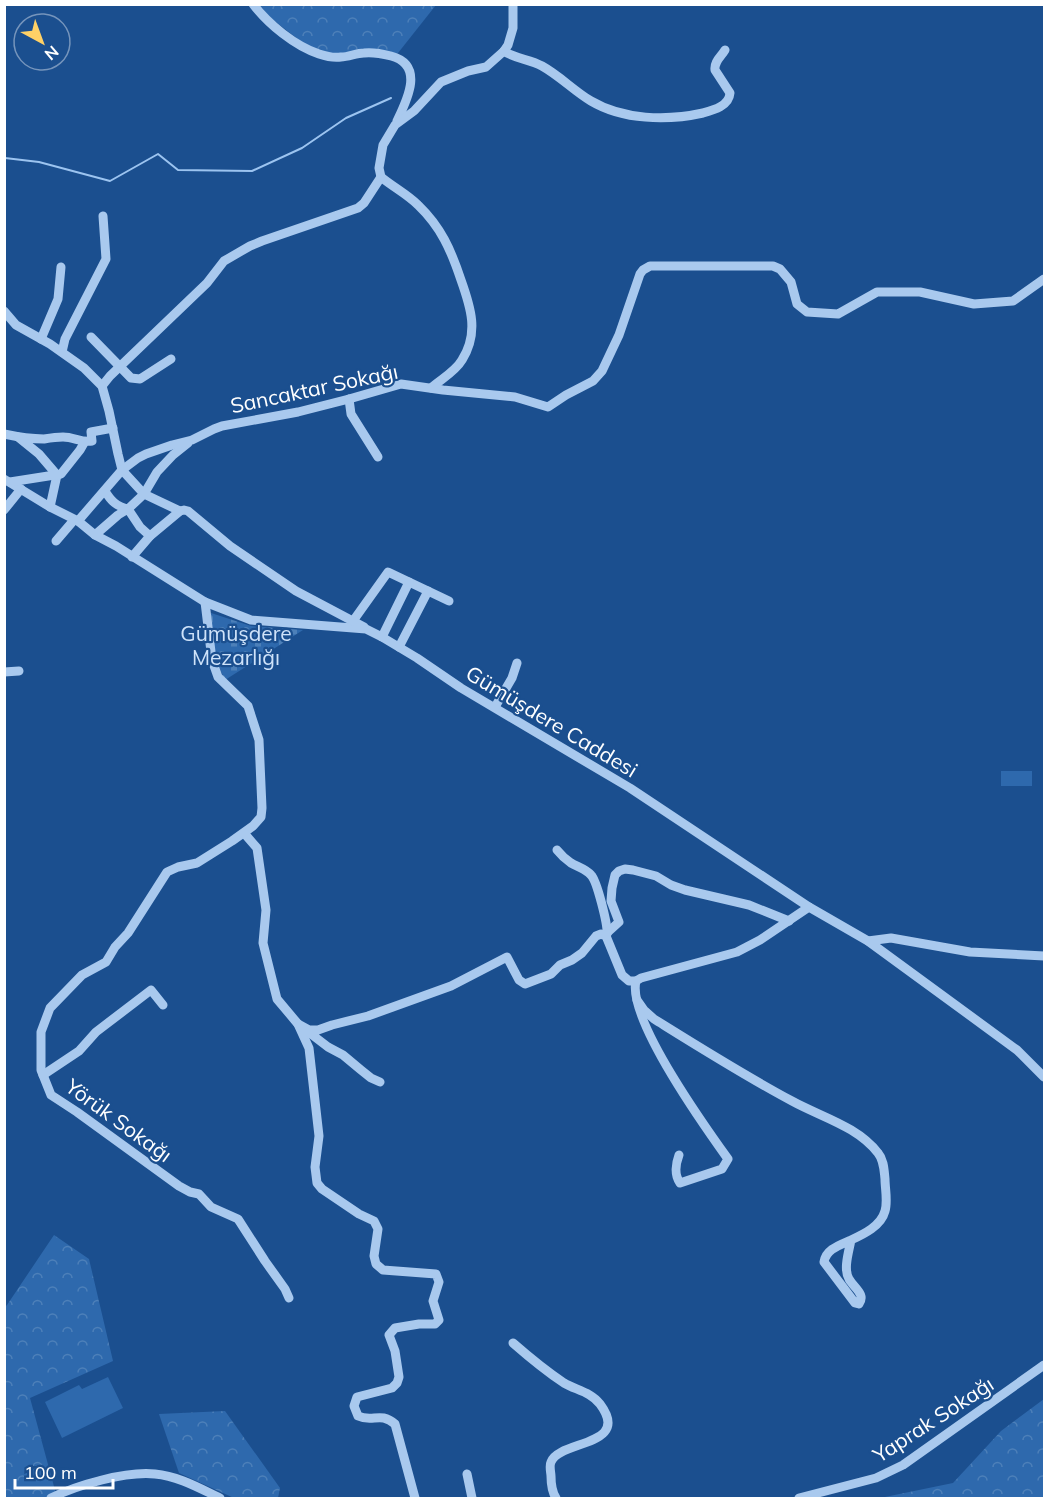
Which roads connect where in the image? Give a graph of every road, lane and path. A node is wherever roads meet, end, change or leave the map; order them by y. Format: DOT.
graph roads {
  1 [pos="254,4"];
  2 [pos="513,4"];
  3 [pos="725,50"];
  4 [pos="504,51"];
  5 [pos="395,125"];
  6 [pos="381,177"];
  7 [pos="103,216"];
  8 [pos="61,267"];
  9 [pos="1044,279"];
  10 [pos="4,311"];
  11 [pos="91,337"];
  12 [pos="41,339"];
  13 [pos="62,352"];
  14 [pos="171,359"];
  15 [pos="119,367"];
  16 [pos="102,386"];
  17 [pos="431,388"];
  18 [pos="349,399"];
  19 [pos="113,428"];
  20 [pos="4,434"];
  21 [pos="18,438"];
  22 [pos="192,440"];
  23 [pos="84,443"];
  24 [pos="378,457"];
  25 [pos="122,470"];
  26 [pos="57,475"];
  27 [pos="7,481"];
  28 [pos="21,489"];
  29 [pos="105,491"];
  30 [pos="144,494"];
  31 [pos="50,507"];
  32 [pos="128,509"];
  33 [pos="4,510"];
  34 [pos="180,511"];
  35 [pos="76,520"];
  36 [pos="95,535"];
  37 [pos="150,536"];
  38 [pos="56,541"];
  39 [pos="132,557"];
  40 [pos="409,582"];
  41 [pos="428,591"];
  42 [pos="448,601"];
  43 [pos="205,602"];
  44 [pos="353,621"];
  45 [pos="366,629"];
  46 [pos="382,637"];
  47 [pos="399,647"];
  48 [pos="516,663"];
  49 [pos="19,671"];
  50 [pos="4,672"];
  51 [pos="495,707"];
  52 [pos="244,832"];
  53 [pos="557,850"];
  54 [pos="809,907"];
  55 [pos="789,921"];
  56 [pos="607,934"];
  57 [pos="868,941"];
  58 [pos="1044,956"];
  59 [pos="636,981"];
  60 [pos="637,1000"];
  61 [pos="163,1005"];
  62 [pos="298,1024"];
  63 [pos="43,1075"];
  64 [pos="1044,1077"];
  65 [pos="380,1082"];
  66 [pos="679,1155"];
  67 [pos="851,1240"];
  68 [pos="289,1298"];
  69 [pos="513,1343"];
  70 [pos="1044,1365"];
  71 [pos="466,1474"];
  72 [pos="51,1498"];
  73 [pos="220,1498"];
  74 [pos="415,1498"];
  75 [pos="472,1498"];
  76 [pos="556,1498"];
  77 [pos="799,1498"];
  1 -- 5 [label="street"];
  2 -- 4 [label="street"];
  3 -- 4 [label="street"];
  4 -- 5 [label="street"];
  5 -- 6 [label="street"];
  6 -- 15 [label="street"];
  6 -- 17 [label="street"];
  7 -- 13 [label="street"];
  8 -- 12 [label="street"];
  9 -- 17 [label="street, Sancaktar Sokağı"];
  10 -- 12 [label="street"];
  11 -- 15 [label="street"];
  12 -- 13 [label="street"];
  13 -- 16 [label="street"];
  14 -- 15 [label="street"];
  15 -- 16 [label="street"];
  16 -- 19 [label="street"];
  17 -- 18 [label="street, Sancaktar Sokağı"];
  18 -- 22 [label="street, Sancaktar Sokağı"];
  18 -- 24 [label="street"];
  19 -- 23 [label="street"];
  19 -- 25 [label="street"];
  20 -- 21 [label="street"];
  21 -- 23 [label="street"];
  21 -- 26 [label="street"];
  22 -- 25 [label="street, Sancaktar Sokağı"];
  22 -- 30 [label="street"];
  23 -- 26 [label="street"];
  25 -- 29 [label="street, Sancaktar Sokağı"];
  25 -- 30 [label="street"];
  26 -- 27 [label="street"];
  26 -- 31 [label="street"];
  27 -- 28 [label="street, Gümüşdere Caddesi"];
  28 -- 31 [label="street, Gümüşdere Caddesi"];
  28 -- 33 [label="street"];
  29 -- 32 [label="street"];
  29 -- 35 [label="street, Sancaktar Sokağı"];
  30 -- 32 [label="street"];
  30 -- 34 [label="street"];
  31 -- 35 [label="street, Gümüşdere Caddesi"];
  32 -- 36 [label="street"];
  32 -- 37 [label="street"];
  34 -- 37 [label="street"];
  34 -- 44 [label="street"];
  35 -- 36 [label="street, Gümüşdere Caddesi"];
  35 -- 38 [label="street, Sancaktar Sokağı"];
  36 -- 39 [label="street, Gümüşdere Caddesi"];
  37 -- 39 [label="street"];
  39 -- 43 [label="street, Gümüşdere Caddesi"];
  40 -- 41 [label="street"];
  40 -- 44 [label="street"];
  40 -- 46 [label="street"];
  41 -- 42 [label="street"];
  41 -- 47 [label="street"];
  43 -- 45 [label="street, Gümüşdere Caddesi"];
  43 -- 52 [label="street, Yörük Sokağı"];
  44 -- 45 [label="street"];
  45 -- 46 [label="street, Gümüşdere Caddesi"];
  46 -- 47 [label="street, Gümüşdere Caddesi"];
  47 -- 51 [label="street, Gümüşdere Caddesi"];
  48 -- 51 [label="street"];
  49 -- 50 [label="street"];
  51 -- 54 [label="street, Gümüşdere Caddesi"];
  52 -- 62 [label="street"];
  52 -- 63 [label="street, Yörük Sokağı"];
  53 -- 56 [label="street"];
  54 -- 55 [label="street"];
  54 -- 57 [label="street, Gümüşdere Caddesi"];
  55 -- 56 [label="street"];
  55 -- 59 [label="street"];
  56 -- 59 [label="street"];
  56 -- 62 [label="street"];
  57 -- 58 [label="street"];
  57 -- 64 [label="street, Gümüşdere Caddesi"];
  59 -- 60 [label="street"];
  60 -- 66 [label="street"];
  60 -- 67 [label="street"];
  61 -- 63 [label="street"];
  62 -- 65 [label="street"];
  62 -- 74 [label="street"];
  63 -- 68 [label="street, Yörük Sokağı"];
  67 -- 67 [label="street"];
  69 -- 76 [label="street"];
  70 -- 77 [label="street, Yaprak Sokağı"];
  71 -- 75 [label="street"];
  72 -- 73 [label="street"];
}
